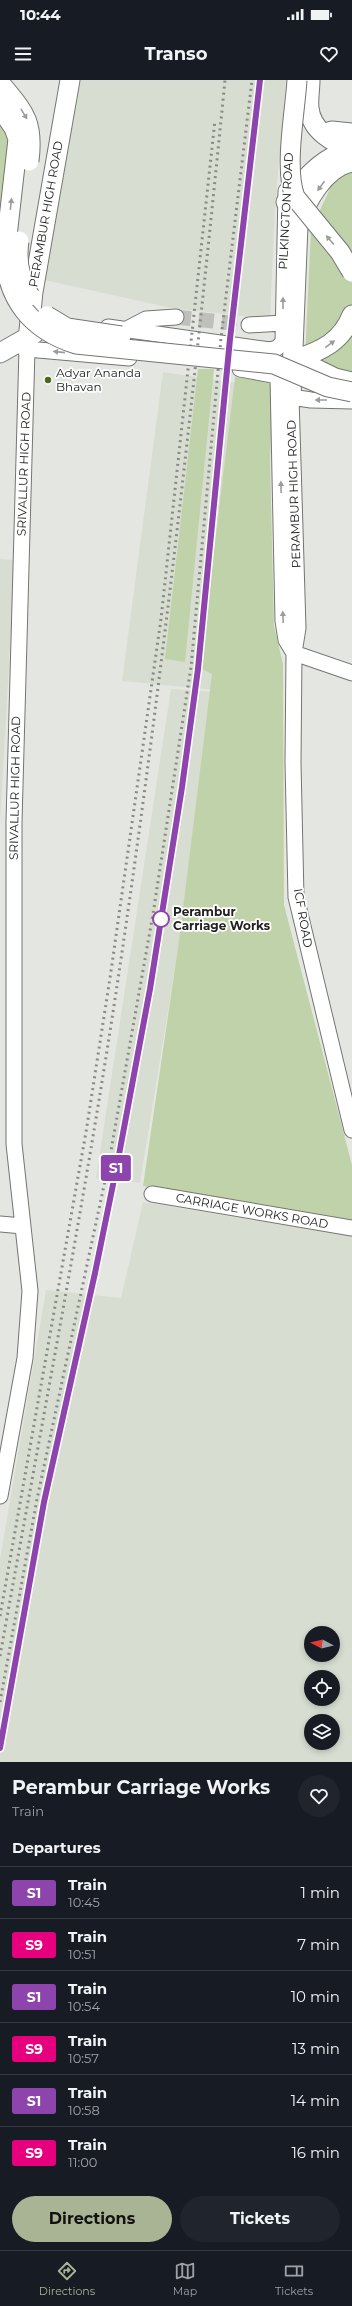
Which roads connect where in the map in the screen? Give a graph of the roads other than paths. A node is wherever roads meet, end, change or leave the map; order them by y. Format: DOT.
graph roads {
  1 [pos="58,80"];
  2 [pos="70,80"];
  3 [pos="293,80"];
  4 [pos="297,80"];
  5 [pos="310,80"];
  6 [pos="0,83"];
  7 [pos="0,107"];
  8 [pos="290,128"];
  9 [pos="352,131"];
  10 [pos="321,132"];
  11 [pos="352,156"];
  12 [pos="286,202"];
  13 [pos="352,272"];
  14 [pos="0,280"];
  15 [pos="21,293"];
  16 [pos="58,315"];
  17 [pos="352,315"];
  18 [pos="176,317"];
  19 [pos="283,323"];
  20 [pos="249,325"];
  21 [pos="127,329"];
  22 [pos="27,343"];
  23 [pos="0,353"];
  24 [pos="296,359"];
  25 [pos="278,376"];
  26 [pos="352,382"];
  27 [pos="352,392"];
  28 [pos="291,397"];
  29 [pos="352,401"];
  30 [pos="294,653"];
  31 [pos="352,673"];
  32 [pos="352,1130"];
  33 [pos="152,1194"];
  34 [pos="0,1224"];
  35 [pos="23,1226"];
  36 [pos="352,1228"];
  37 [pos="0,1496"];
  1 -- 14 [label="main road"];
  2 -- 15 [label="main road, PERAMBUR HIGH ROAD"];
  3 -- 8 [label="street, PILKINGTON ROAD"];
  13 -- 4 [label="main road, one-way, bridge"];
  5 -- 10 [label="main road"];
  6 -- 24 [label="main road, one-way, bridge"];
  27 -- 7 [label="main road, one-way, bridge"];
  8 -- 10 [label="main road"];
  8 -- 12 [label="street, PILKINGTON ROAD"];
  9 -- 10 [label="street"];
  10 -- 11 [label="main road"];
  11 -- 12 [label="main road"];
  11 -- 28 [label="main road, one-way"];
  19 -- 12 [label="street, PILKINGTON ROAD, one-way"];
  15 -- 16 [label="street"];
  15 -- 22 [label="main road, PERAMBUR HIGH ROAD"];
  16 -- 21 [label="street"];
  16 -- 22 [label="main road"];
  24 -- 17 [label="main road, one-way"];
  18 -- 21 [label="street"];
  19 -- 20 [label="street"];
  19 -- 21 [label="street, PILKINGTON ROAD"];
  22 -- 23 [label="main road"];
  25 -- 22 [label="street, one-way"];
  22 -- 35 [label="street, SRIVALLUR HIGH ROAD"];
  24 -- 26 [label="main road"];
  25 -- 28 [label="street"];
  30 -- 25 [label="street, one-way"];
  29 -- 28 [label="street, one-way"];
  28 -- 30 [label="street, PERAMBUR HIGH ROAD"];
  30 -- 31 [label="street"];
  30 -- 32 [label="street, ICF ROAD"];
  33 -- 36 [label="street, CARRIAGE WORKS ROAD"];
  34 -- 35 [label="street"];
  35 -- 37 [label="street, SRIVALLUR HIGH ROAD"];
}
